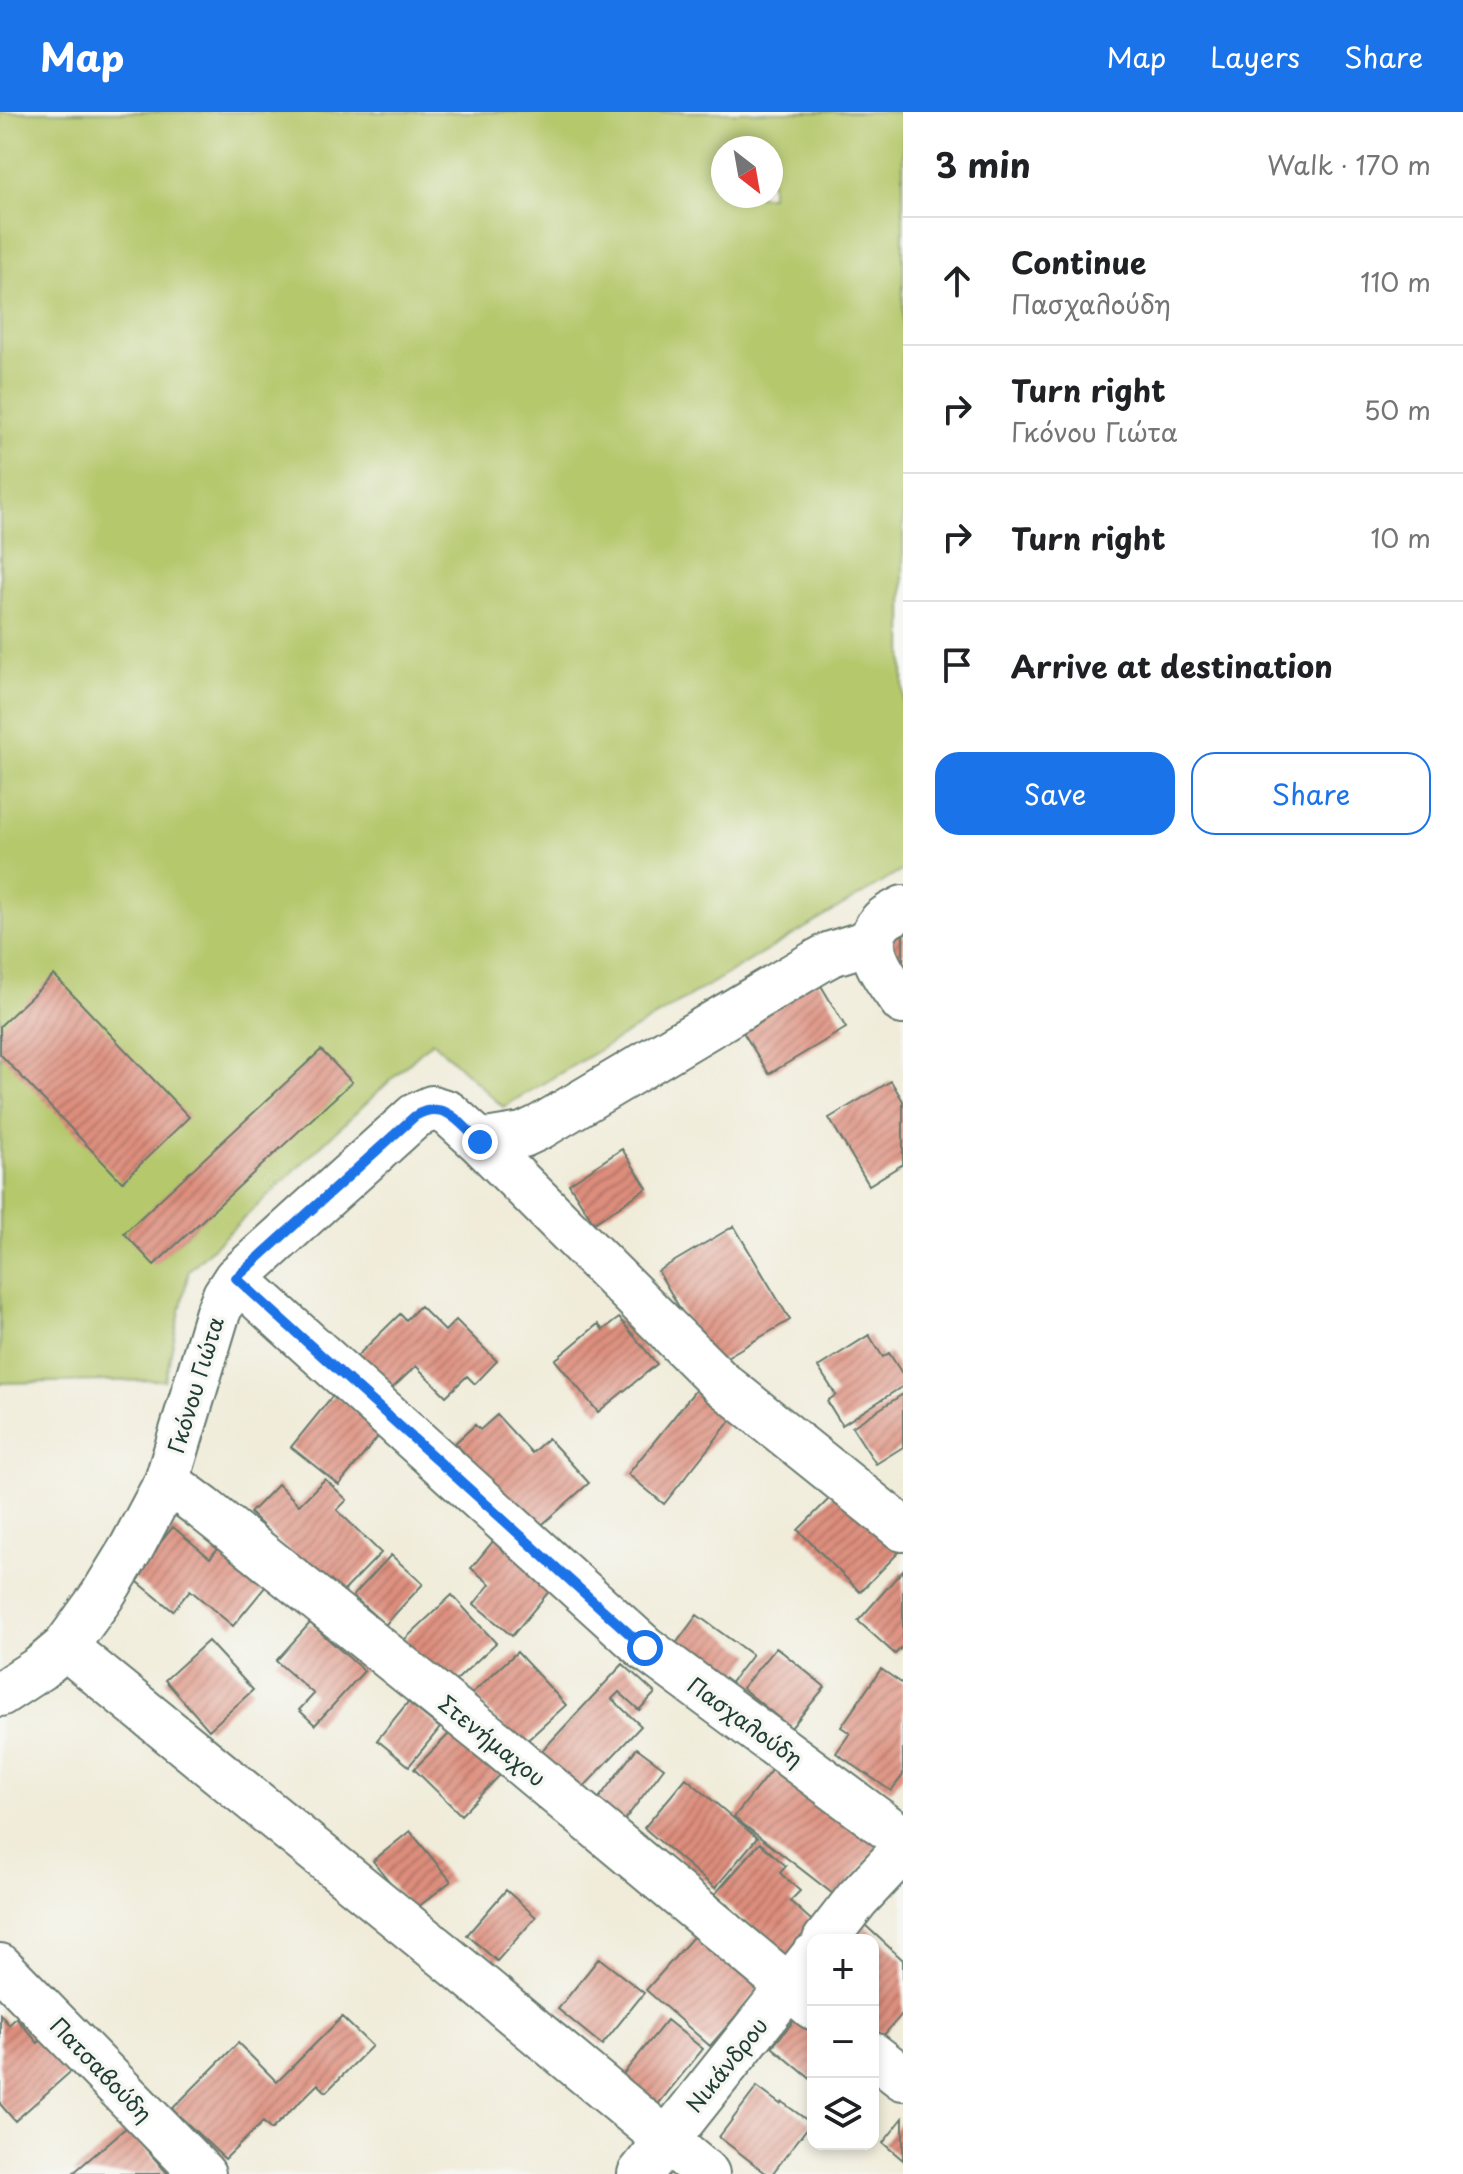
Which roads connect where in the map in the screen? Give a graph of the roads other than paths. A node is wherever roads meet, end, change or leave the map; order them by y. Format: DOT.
graph roads {
  1 [pos="903,908"];
  2 [pos="872,941"];
  3 [pos="903,1002"];
  4 [pos="480,1142"];
  5 [pos="236,1278"];
  6 [pos="167,1481"];
  7 [pos="903,1529"];
  8 [pos="65,1647"];
  9 [pos="0,1694"];
  10 [pos="903,1839"];
  11 [pos="903,1850"];
  12 [pos="830,1934"];
  13 [pos="0,1966"];
  14 [pos="805,1984"];
  15 [pos="879,2060"];
  16 [pos="903,2078"];
  17 [pos="653,2158"];
  18 [pos="203,2174"];
  19 [pos="707,2174"];
  1 -- 2 [label="street"];
  2 -- 3 [label="street"];
  2 -- 4 [label="street"];
  4 -- 5 [label="street, Γκόνου Γιώτα"];
  4 -- 7 [label="street"];
  5 -- 6 [label="street, Γκόνου Γιώτα"];
  5 -- 10 [label="street, Πασχαλούδη"];
  6 -- 8 [label="street, Γκόνου Γιώτα"];
  6 -- 14 [label="street, Στενήμαχου"];
  8 -- 9 [label="street, Γκόνου Γιώτα"];
  8 -- 17 [label="street"];
  11 -- 12 [label="street"];
  13 -- 18 [label="street, Πατσαβούδη"];
  14 -- 17 [label="street, Νικάνδρου"];
  15 -- 16 [label="street"];
  17 -- 19 [label="street"];
}
